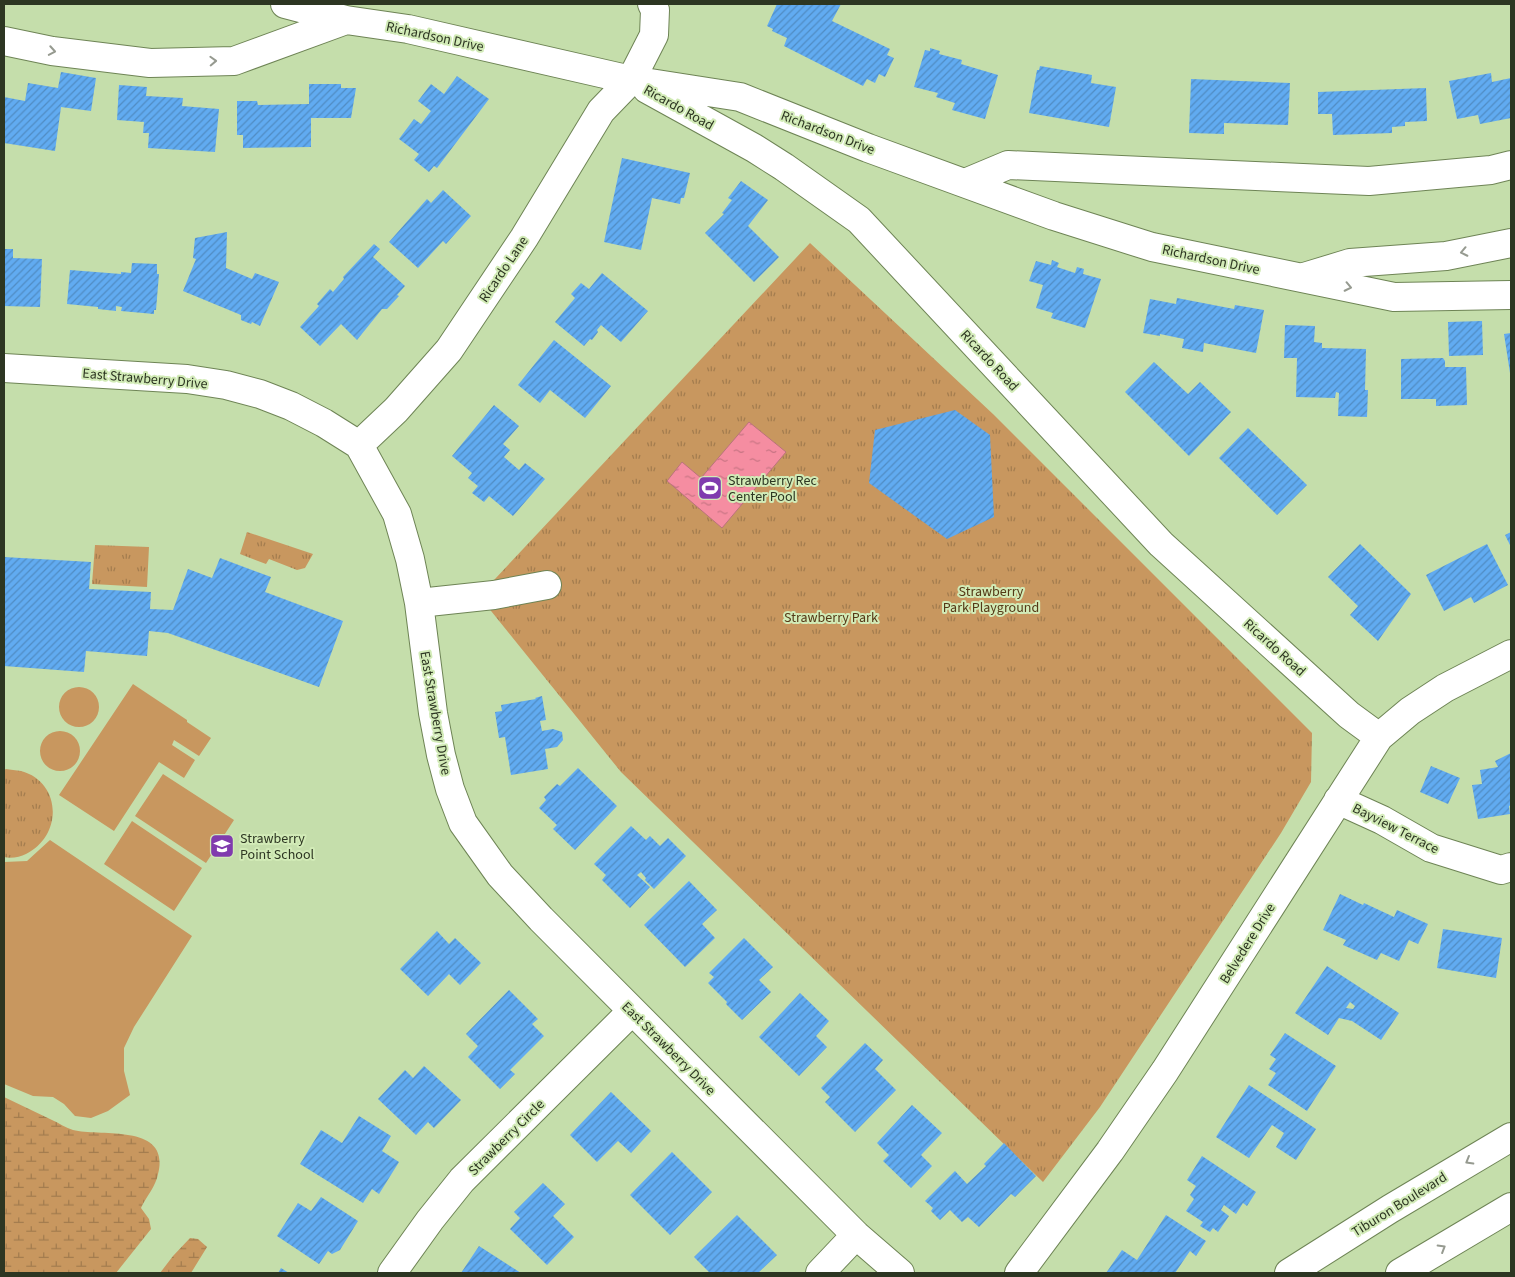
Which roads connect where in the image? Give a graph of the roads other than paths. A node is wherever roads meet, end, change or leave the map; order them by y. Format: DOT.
graph roads {
  1 [pos="285,4"];
  2 [pos="652,4"];
  3 [pos="346,20"];
  4 [pos="4,41"];
  5 [pos="631,80"];
  6 [pos="1511,165"];
  7 [pos="964,184"];
  8 [pos="1511,242"];
  9 [pos="1300,278"];
  10 [pos="1511,295"];
  11 [pos="4,368"];
  12 [pos="359,445"];
  13 [pos="547,585"];
  14 [pos="418,603"];
  15 [pos="1511,654"];
  16 [pos="1379,737"];
  17 [pos="1338,800"];
  18 [pos="1511,867"];
  19 [pos="632,1011"];
  20 [pos="1511,1137"];
  21 [pos="1511,1207"];
  22 [pos="856,1235"];
  23 [pos="392,1273"];
  24 [pos="820,1273"];
  25 [pos="900,1273"];
  26 [pos="1019,1273"];
  27 [pos="1289,1273"];
  28 [pos="1400,1273"];
  1 -- 3 [label="street, Richardson Drive"];
  2 -- 5 [label="street, Ricardo Road"];
  4 -- 3 [label="street, Richardson Drive, one-way"];
  3 -- 5 [label="street, Richardson Drive"];
  5 -- 7 [label="street, Richardson Drive"];
  5 -- 12 [label="street, Ricardo Lane"];
  5 -- 16 [label="street, Ricardo Road"];
  6 -- 7 [label="street"];
  7 -- 9 [label="street, Richardson Drive"];
  8 -- 9 [label="street, Richardson Drive, one-way"];
  9 -- 10 [label="street, Richardson Drive, one-way"];
  11 -- 12 [label="street, East Strawberry Drive"];
  12 -- 14 [label="street, East Strawberry Drive"];
  13 -- 14 [label="street"];
  14 -- 19 [label="street, East Strawberry Drive"];
  15 -- 16 [label="street, Belvedere Drive"];
  16 -- 17 [label="street, Belvedere Drive"];
  17 -- 18 [label="street, Bayview Terrace"];
  17 -- 26 [label="street, Belvedere Drive"];
  19 -- 22 [label="street, East Strawberry Drive"];
  19 -- 23 [label="street, Strawberry Circle"];
  20 -- 27 [label="street, Tiburon Boulevard, one-way"];
  28 -- 21 [label="street, one-way"];
  22 -- 24 [label="street"];
  22 -- 25 [label="street, East Strawberry Drive"];
}
